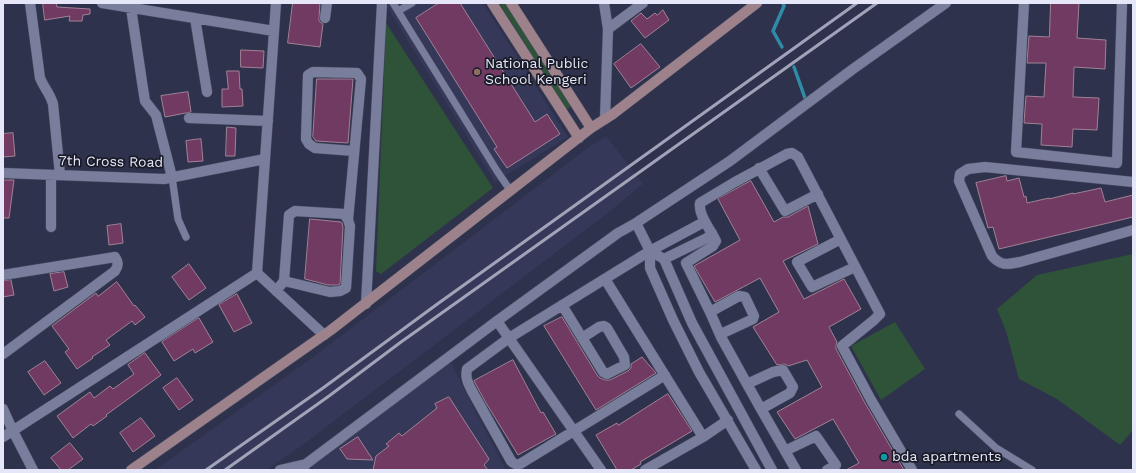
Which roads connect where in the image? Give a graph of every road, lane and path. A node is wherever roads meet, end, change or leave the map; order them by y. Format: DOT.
graph roads {
  1 [pos="30,3"];
  2 [pos="102,3"];
  3 [pos="276,3"];
  4 [pos="327,3"];
  5 [pos="382,3"];
  6 [pos="393,3"];
  7 [pos="412,3"];
  8 [pos="492,3"];
  9 [pos="511,3"];
  10 [pos="604,3"];
  11 [pos="643,3"];
  12 [pos="758,3"];
  13 [pos="946,3"];
  14 [pos="1024,3"];
  15 [pos="1122,3"];
  16 [pos="131,8"];
  17 [pos="398,11"];
  18 [pos="195,18"];
  19 [pos="325,18"];
  20 [pos="608,28"];
  21 [pos="274,31"];
  22 [pos="207,92"];
  23 [pos="189,118"];
  24 [pos="605,119"];
  25 [pos="268,121"];
  26 [pos="591,128"];
  27 [pos="579,138"];
  28 [pos="354,152"];
  29 [pos="265,159"];
  30 [pos="759,168"];
  31 [pos="3,174"];
  32 [pos="55,175"];
  33 [pos="172,177"];
  34 [pos="1133,182"];
  35 [pos="510,190"];
  36 [pos="818,194"];
  37 [pos="348,220"];
  38 [pos="704,222"];
  39 [pos="636,223"];
  40 [pos="51,227"];
  41 [pos="1133,230"];
  42 [pos="712,233"];
  43 [pos="186,237"];
  44 [pos="842,239"];
  45 [pos="650,251"];
  46 [pos="664,259"];
  47 [pos="855,267"];
  48 [pos="257,273"];
  49 [pos="3,275"];
  50 [pos="605,279"];
  51 [pos="284,281"];
  52 [pos="276,291"];
  53 [pos="366,304"];
  54 [pos="562,305"];
  55 [pos="710,312"];
  56 [pos="497,321"];
  57 [pos="324,335"];
  58 [pos="721,337"];
  59 [pos="509,338"];
  60 [pos="582,338"];
  61 [pos="3,354"];
  62 [pos="665,375"];
  63 [pos="747,384"];
  64 [pos="3,409"];
  65 [pos="760,409"];
  66 [pos="959,414"];
  67 [pos="728,420"];
  68 [pos="13,431"];
  69 [pos="574,431"];
  70 [pos="3,437"];
  71 [pos="703,437"];
  72 [pos="785,451"];
  73 [pos="304,467"];
  74 [pos="33,470"];
  75 [pos="131,470"];
  76 [pos="280,470"];
  77 [pos="601,470"];
  78 [pos="645,470"];
  79 [pos="756,470"];
  80 [pos="772,470"];
  81 [pos="796,470"];
  82 [pos="827,470"];
  83 [pos="912,470"];
  84 [pos="1032,470"];
  1 -- 32 [label="street"];
  2 -- 16 [label="street"];
  3 -- 21 [label="street"];
  4 -- 19 [label="street"];
  5 -- 53 [label="street"];
  6 -- 17 [label="lane"];
  7 -- 17 [label="lane"];
  8 -- 27 [label="street"];
  9 -- 26 [label="street"];
  10 -- 20 [label="street"];
  11 -- 20 [label="street"];
  12 -- 24 [label="street"];
  13 -- 39 [label="street"];
  14 -- 15 [label="street"];
  16 -- 18 [label="street"];
  16 -- 33 [label="street"];
  17 -- 35 [label="lane"];
  18 -- 21 [label="street"];
  18 -- 22 [label="street"];
  20 -- 24 [label="street"];
  21 -- 25 [label="street"];
  23 -- 25 [label="street"];
  24 -- 26 [label="street"];
  25 -- 29 [label="street"];
  26 -- 27 [label="street"];
  27 -- 35 [label="street"];
  28 -- 28 [label="street"];
  28 -- 37 [label="street"];
  29 -- 33 [label="street, 7th Cross Road"];
  29 -- 48 [label="street"];
  30 -- 36 [label="street"];
  30 -- 36 [label="street"];
  30 -- 38 [label="street"];
  31 -- 32 [label="street, 7th Cross Road"];
  32 -- 33 [label="street, 7th Cross Road"];
  32 -- 40 [label="street"];
  33 -- 43 [label="lane"];
  34 -- 41 [label="street"];
  35 -- 53 [label="street"];
  36 -- 44 [label="street"];
  37 -- 51 [label="street"];
  37 -- 51 [label="street"];
  38 -- 42 [label="street"];
  38 -- 45 [label="street"];
  39 -- 45 [label="street"];
  39 -- 56 [label="street"];
  42 -- 46 [label="street"];
  42 -- 55 [label="street"];
  44 -- 47 [label="street"];
  44 -- 47 [label="street"];
  45 -- 46 [label="street"];
  45 -- 50 [label="street"];
  45 -- 67 [label="street"];
  46 -- 80 [label="street"];
  47 -- 83 [label="street"];
  48 -- 52 [label="street"];
  48 -- 68 [label="street"];
  49 -- 61 [label="street"];
  50 -- 54 [label="street"];
  50 -- 62 [label="street"];
  51 -- 52 [label="street"];
  52 -- 57 [label="street"];
  53 -- 57 [label="street"];
  54 -- 59 [label="street"];
  54 -- 60 [label="street"];
  55 -- 58 [label="street"];
  55 -- 58 [label="street"];
  56 -- 59 [label="street"];
  56 -- 73 [label="street"];
  57 -- 75 [label="street"];
  58 -- 63 [label="street"];
  59 -- 69 [label="street"];
  59 -- 69 [label="street"];
  60 -- 60 [label="street"];
  62 -- 69 [label="street"];
  62 -- 71 [label="street"];
  63 -- 65 [label="street"];
  63 -- 65 [label="street"];
  64 -- 68 [label="street"];
  65 -- 72 [label="street"];
  66 -- 84 [label="lane"];
  67 -- 71 [label="street"];
  67 -- 79 [label="street"];
  68 -- 70 [label="street"];
  68 -- 74 [label="street"];
  69 -- 77 [label="street"];
  71 -- 78 [label="street"];
  72 -- 81 [label="street"];
  72 -- 82 [label="street"];
  73 -- 76 [label="street"];
}
